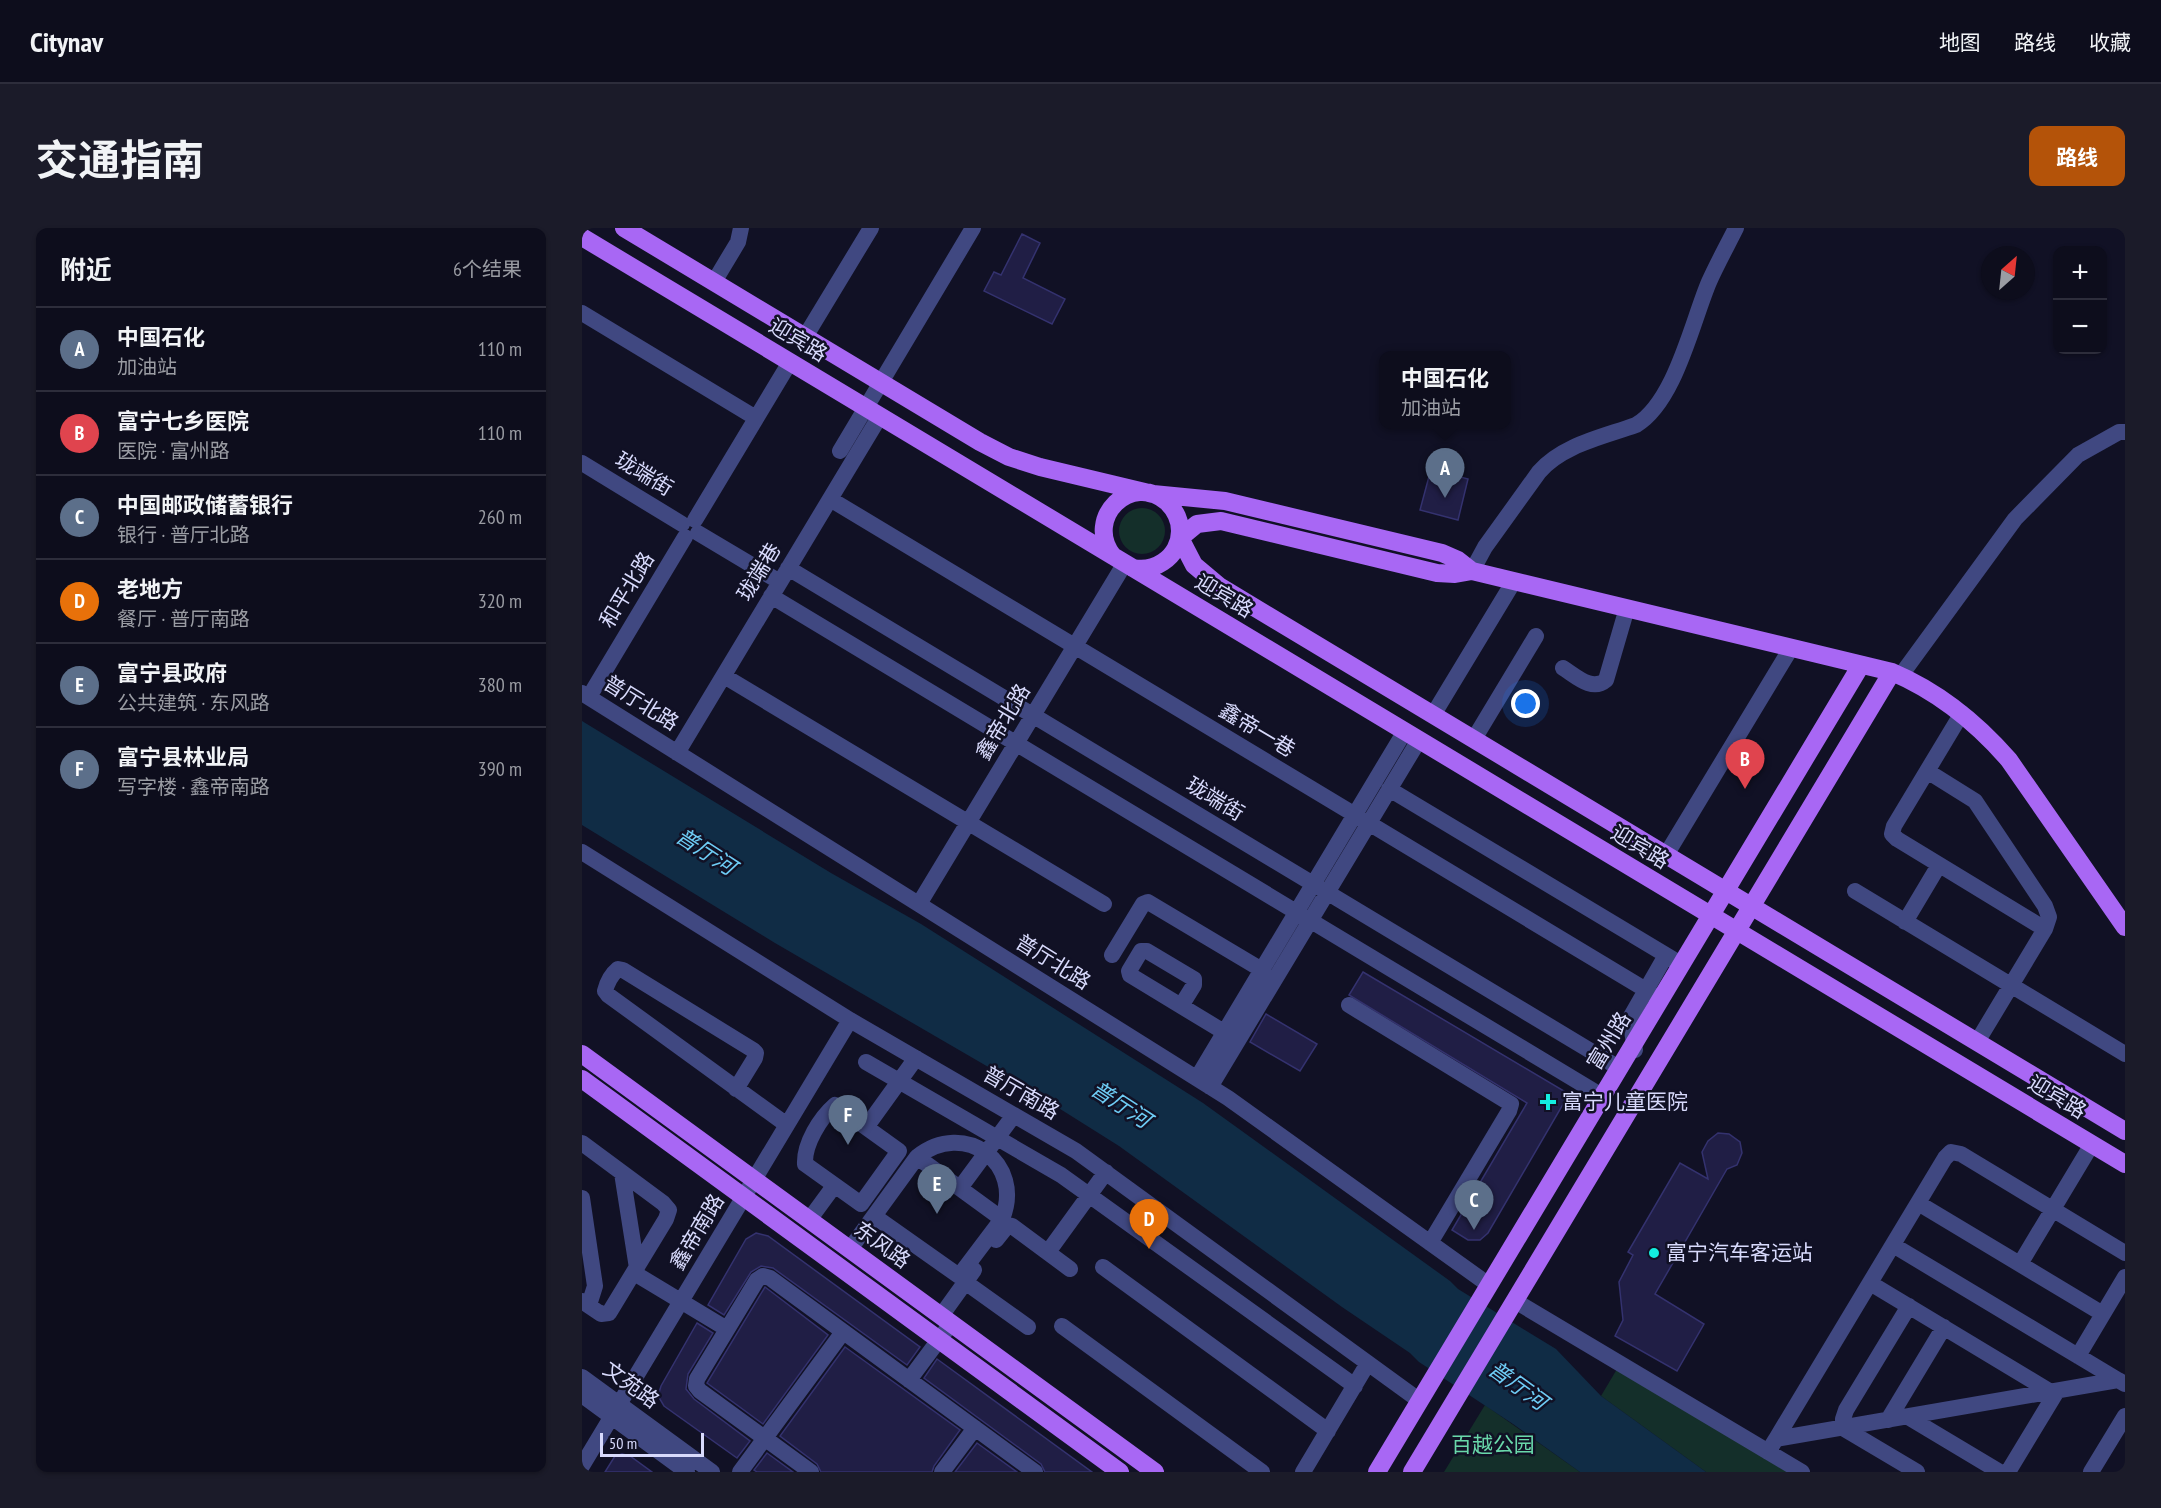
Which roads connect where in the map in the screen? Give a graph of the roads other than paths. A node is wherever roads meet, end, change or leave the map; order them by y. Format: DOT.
graph roads {
  1 [pos="624,228"];
  2 [pos="741,228"];
  3 [pos="871,228"];
  4 [pos="974,228"];
  5 [pos="1736,228"];
  6 [pos="582,237"];
  7 [pos="714,282"];
  8 [pos="582,313"];
  9 [pos="805,337"];
  10 [pos="790,362"];
  11 [pos="880,416"];
  12 [pos="756,418"];
  13 [pos="2125,432"];
  14 [pos="840,451"];
  15 [pos="582,463"];
  16 [pos="1153,494"];
  17 [pos="830,500"];
  18 [pos="690,528"];
  19 [pos="1180,538"];
  20 [pos="1124,562"];
  21 [pos="1472,571"];
  22 [pos="1514,581"];
  23 [pos="780,582"];
  24 [pos="1627,608"];
  25 [pos="1536,636"];
  26 [pos="1074,647"];
  27 [pos="1791,648"];
  28 [pos="1861,665"];
  29 [pos="1563,668"];
  30 [pos="1898,671"];
  31 [pos="724,676"];
  32 [pos="585,695"];
  33 [pos="1962,713"];
  34 [pos="1033,715"];
  35 [pos="1433,715"];
  36 [pos="1412,735"];
  37 [pos="1474,739"];
  38 [pos="1016,744"];
  39 [pos="677,753"];
  40 [pos="1927,771"];
  41 [pos="1389,789"];
  42 [pos="1362,819"];
  43 [pos="969,823"];
  44 [pos="582,852"];
  45 [pos="1666,855"];
  46 [pos="1939,865"];
  47 [pos="1320,888"];
  48 [pos="1726,891"];
  49 [pos="1855,891"];
  50 [pos="920,904"];
  51 [pos="1104,904"];
  52 [pos="1751,906"];
  53 [pos="1711,915"];
  54 [pos="1303,916"];
  55 [pos="1905,922"];
  56 [pos="2125,927"];
  57 [pos="2045,928"];
  58 [pos="1737,931"];
  59 [pos="1112,955"];
  60 [pos="1673,961"];
  61 [pos="1262,970"];
  62 [pos="2011,985"];
  63 [pos="1661,999"];
  64 [pos="1349,1005"];
  65 [pos="1181,1006"];
  66 [pos="850,1020"];
  67 [pos="1224,1032"];
  68 [pos="1977,1042"];
  69 [pos="1635,1050"];
  70 [pos="2125,1053"];
  71 [pos="582,1054"];
  72 [pos="916,1059"];
  73 [pos="866,1062"];
  74 [pos="1619,1068"];
  75 [pos="582,1079"];
  76 [pos="900,1081"];
  77 [pos="1203,1083"];
  78 [pos="736,1089"];
  79 [pos="1602,1096"];
  80 [pos="1014,1114"];
  81 [pos="787,1125"];
  82 [pos="867,1126"];
  83 [pos="2123,1126"];
  84 [pos="997,1137"];
  85 [pos="582,1143"];
  86 [pos="2092,1144"];
  87 [pos="986,1152"];
  88 [pos="917,1157"];
  89 [pos="2125,1164"];
  90 [pos="1106,1172"];
  91 [pos="622,1173"];
  92 [pos="754,1179"];
  93 [pos="834,1186"];
  94 [pos="960,1188"];
  95 [pos="1090,1194"];
  96 [pos="744,1197"];
  97 [pos="582,1198"];
  98 [pos="1918,1203"];
  99 [pos="2053,1209"];
  100 [pos="874,1216"];
  101 [pos="1002,1219"];
  102 [pos="809,1220"];
  103 [pos="1430,1243"];
  104 [pos="1893,1245"];
  105 [pos="850,1250"];
  106 [pos="1048,1252"];
  107 [pos="2125,1253"];
  108 [pos="2020,1264"];
  109 [pos="1103,1267"];
  110 [pos="1070,1269"];
  111 [pos="636,1270"];
  112 [pos="2125,1277"];
  113 [pos="965,1282"];
  114 [pos="1870,1283"];
  115 [pos="1489,1285"];
  116 [pos="681,1301"];
  117 [pos="1515,1301"];
  118 [pos="585,1303"];
  119 [pos="1909,1306"];
  120 [pos="2103,1314"];
  121 [pos="946,1319"];
  122 [pos="1062,1326"];
  123 [pos="1028,1327"];
  124 [pos="1944,1327"];
  125 [pos="728,1329"];
  126 [pos="843,1332"];
  127 [pos="939,1340"];
  128 [pos="2078,1356"];
  129 [pos="1368,1363"];
  130 [pos="582,1377"];
  131 [pos="909,1380"];
  132 [pos="2122,1382"];
  133 [pos="1355,1386"];
  134 [pos="2054,1391"];
  135 [pos="582,1395"];
  136 [pos="1420,1401"];
  137 [pos="615,1411"];
  138 [pos="2125,1416"];
  139 [pos="1908,1417"];
  140 [pos="1888,1420"];
  141 [pos="975,1428"];
  142 [pos="1843,1428"];
  143 [pos="1328,1431"];
  144 [pos="765,1438"];
  145 [pos="1772,1446"];
  146 [pos="582,1466"];
  147 [pos="1114,1470"];
  148 [pos="687,1472"];
  149 [pos="712,1472"];
  150 [pos="740,1472"];
  151 [pos="811,1472"];
  152 [pos="942,1472"];
  153 [pos="1035,1472"];
  154 [pos="1155,1472"];
  155 [pos="1262,1472"];
  156 [pos="1303,1472"];
  157 [pos="1377,1472"];
  158 [pos="1412,1472"];
  159 [pos="1802,1472"];
  160 [pos="1917,1472"];
  161 [pos="2000,1472"];
  162 [pos="2008,1472"];
  163 [pos="2091,1472"];
  1 -- 7 [label="main road, 迎宾路"];
  2 -- 7 [label="street"];
  3 -- 9 [label="street"];
  4 -- 14 [label="street"];
  5 -- 21 [label="street"];
  6 -- 10 [label="main road, 迎宾路"];
  7 -- 9 [label="main road, 迎宾路"];
  8 -- 12 [label="street"];
  9 -- 16 [label="main road, 迎宾路"];
  10 -- 11 [label="main road, 迎宾路"];
  10 -- 12 [label="street, 和平北路"];
  11 -- 17 [label="street, 珑端巷"];
  11 -- 20 [label="main road, 迎宾路"];
  12 -- 18 [label="street, 和平北路"];
  13 -- 30 [label="street"];
  15 -- 18 [label="street, 珑端街"];
  16 -- 19 [label="main road, 迎宾路"];
  16 -- 20 [label="main road"];
  16 -- 21 [label="main road"];
  17 -- 23 [label="street, 珑端巷"];
  17 -- 26 [label="street, 鑫帝一巷"];
  18 -- 23 [label="street, 珑端街"];
  18 -- 32 [label="street, 和平北路"];
  19 -- 20 [label="main road"];
  19 -- 21 [label="main road"];
  19 -- 35 [label="main road, 迎宾路"];
  20 -- 26 [label="street, 鑫帝北路"];
  20 -- 36 [label="main road, 迎宾路"];
  21 -- 22 [label="main road"];
  22 -- 24 [label="main road"];
  22 -- 35 [label="street"];
  23 -- 31 [label="street, 珑端巷"];
  23 -- 34 [label="street, 珑端街"];
  23 -- 38 [label="street, 珑端街"];
  24 -- 27 [label="main road"];
  24 -- 29 [label="street"];
  25 -- 37 [label="street"];
  26 -- 34 [label="street, 鑫帝北路"];
  26 -- 42 [label="street, 鑫帝一巷"];
  27 -- 28 [label="main road"];
  27 -- 45 [label="street"];
  28 -- 30 [label="main road"];
  28 -- 48 [label="main road, 富州路"];
  30 -- 33 [label="main road"];
  30 -- 52 [label="main road"];
  31 -- 39 [label="street, 珑端巷"];
  31 -- 43 [label="street"];
  32 -- 39 [label="street, 普厅北路"];
  33 -- 40 [label="street"];
  33 -- 56 [label="main road"];
  34 -- 38 [label="street, 鑫帝北路"];
  34 -- 47 [label="street, 珑端街"];
  35 -- 37 [label="main road, 迎宾路"];
  36 -- 41 [label="street"];
  36 -- 42 [label="street"];
  36 -- 53 [label="main road, 迎宾路"];
  37 -- 45 [label="main road, 迎宾路"];
  38 -- 43 [label="street, 鑫帝北路"];
  38 -- 54 [label="street, 珑端街"];
  39 -- 50 [label="street, 普厅北路"];
  40 -- 46 [label="street"];
  40 -- 57 [label="street"];
  41 -- 42 [label="street"];
  41 -- 60 [label="street"];
  42 -- 47 [label="street"];
  42 -- 63 [label="street, 鑫帝一巷"];
  43 -- 50 [label="street, 鑫帝北路"];
  43 -- 51 [label="street"];
  44 -- 66 [label="street, 普厅南路"];
  45 -- 48 [label="main road, 迎宾路"];
  46 -- 55 [label="street"];
  46 -- 57 [label="street"];
  47 -- 54 [label="street"];
  47 -- 74 [label="street, 珑端街"];
  48 -- 52 [label="main road, 迎宾路"];
  48 -- 53 [label="main road, 富州路"];
  49 -- 55 [label="street"];
  50 -- 77 [label="street, 普厅北路"];
  52 -- 58 [label="main road"];
  52 -- 68 [label="main road, 迎宾路"];
  53 -- 58 [label="main road, 迎宾路"];
  53 -- 60 [label="main road, 富州路"];
  54 -- 61 [label="street"];
  54 -- 77 [label="street"];
  54 -- 79 [label="street, 珑端街"];
  55 -- 62 [label="street"];
  57 -- 62 [label="street"];
  58 -- 86 [label="main road, 迎宾路"];
  58 -- 117 [label="main road"];
  59 -- 61 [label="street"];
  60 -- 63 [label="main road, 富州路"];
  60 -- 69 [label="street"];
  61 -- 67 [label="street"];
  62 -- 68 [label="street"];
  62 -- 70 [label="street"];
  63 -- 74 [label="main road, 富州路"];
  64 -- 103 [label="street"];
  65 -- 67 [label="street"];
  66 -- 72 [label="street, 普厅南路"];
  66 -- 81 [label="street, 鑫帝南路"];
  67 -- 77 [label="street"];
  68 -- 83 [label="main road, 迎宾路"];
  71 -- 92 [label="main road, 东风路"];
  72 -- 76 [label="street"];
  72 -- 80 [label="street, 普厅南路"];
  73 -- 76 [label="street"];
  74 -- 79 [label="main road, 富州路"];
  75 -- 96 [label="main road, 东风路"];
  76 -- 82 [label="street"];
  76 -- 84 [label="street"];
  77 -- 103 [label="street, 普厅北路"];
  78 -- 78 [label="street"];
  78 -- 81 [label="street"];
  79 -- 115 [label="main road, 富州路"];
  80 -- 84 [label="street"];
  80 -- 90 [label="street, 普厅南路"];
  81 -- 92 [label="street, 鑫帝南路"];
  82 -- 93 [label="street"];
  82 -- 93 [label="street"];
  84 -- 87 [label="street"];
  84 -- 95 [label="street"];
  85 -- 91 [label="street"];
  86 -- 89 [label="main road, 迎宾路"];
  86 -- 99 [label="street"];
  87 -- 88 [label="street"];
  87 -- 94 [label="street"];
  87 -- 101 [label="street"];
  88 -- 94 [label="street"];
  88 -- 100 [label="street"];
  90 -- 95 [label="street"];
  90 -- 129 [label="street, 普厅南路"];
  91 -- 111 [label="street"];
  91 -- 111 [label="street"];
  92 -- 96 [label="street, 鑫帝南路"];
  92 -- 102 [label="main road, 东风路"];
  93 -- 102 [label="street"];
  94 -- 101 [label="street"];
  95 -- 106 [label="street"];
  95 -- 133 [label="street"];
  96 -- 116 [label="street, 鑫帝南路"];
  96 -- 127 [label="main road, 东风路"];
  97 -- 118 [label="street"];
  98 -- 99 [label="street"];
  98 -- 104 [label="street"];
  98 -- 108 [label="street"];
  99 -- 107 [label="street"];
  99 -- 108 [label="street"];
  100 -- 101 [label="street"];
  100 -- 105 [label="street"];
  102 -- 105 [label="main road, 东风路"];
  103 -- 115 [label="street, 普厅北路"];
  104 -- 114 [label="street"];
  104 -- 128 [label="street"];
  105 -- 121 [label="main road, 东风路"];
  106 -- 110 [label="street"];
  106 -- 113 [label="street"];
  108 -- 120 [label="street"];
  109 -- 143 [label="street"];
  111 -- 116 [label="street"];
  111 -- 118 [label="street"];
  112 -- 120 [label="street"];
  113 -- 121 [label="street"];
  113 -- 123 [label="street"];
  114 -- 119 [label="street"];
  114 -- 145 [label="street"];
  115 -- 136 [label="main road, 富州路"];
  116 -- 125 [label="street"];
  116 -- 137 [label="street, 鑫帝南路"];
  117 -- 145 [label="street"];
  117 -- 158 [label="main road"];
  119 -- 124 [label="street"];
  119 -- 142 [label="street"];
  120 -- 128 [label="street"];
  121 -- 127 [label="street"];
  121 -- 154 [label="main road, 东风路"];
  122 -- 155 [label="street"];
  124 -- 134 [label="street"];
  124 -- 140 [label="street"];
  125 -- 126 [label="street"];
  125 -- 144 [label="street"];
  126 -- 131 [label="street"];
  126 -- 144 [label="street"];
  127 -- 131 [label="street"];
  127 -- 147 [label="main road, 东风路"];
  128 -- 132 [label="street"];
  129 -- 133 [label="street"];
  129 -- 136 [label="street, 普厅南路"];
  130 -- 137 [label="street, 文苑路"];
  131 -- 141 [label="street"];
  132 -- 134 [label="street"];
  133 -- 143 [label="street"];
  134 -- 139 [label="street"];
  134 -- 162 [label="street"];
  135 -- 137 [label="street, 文苑路"];
  136 -- 157 [label="main road, 富州路"];
  137 -- 146 [label="street, 鑫帝南路"];
  137 -- 148 [label="street, 文苑路"];
  137 -- 149 [label="street, 文苑路"];
  138 -- 163 [label="street"];
  139 -- 140 [label="street"];
  139 -- 161 [label="street"];
  140 -- 142 [label="street"];
  141 -- 152 [label="street"];
  141 -- 153 [label="street"];
  142 -- 145 [label="street"];
  142 -- 160 [label="street"];
  143 -- 156 [label="street"];
  144 -- 150 [label="street"];
  144 -- 151 [label="street"];
  145 -- 159 [label="street"];
}
